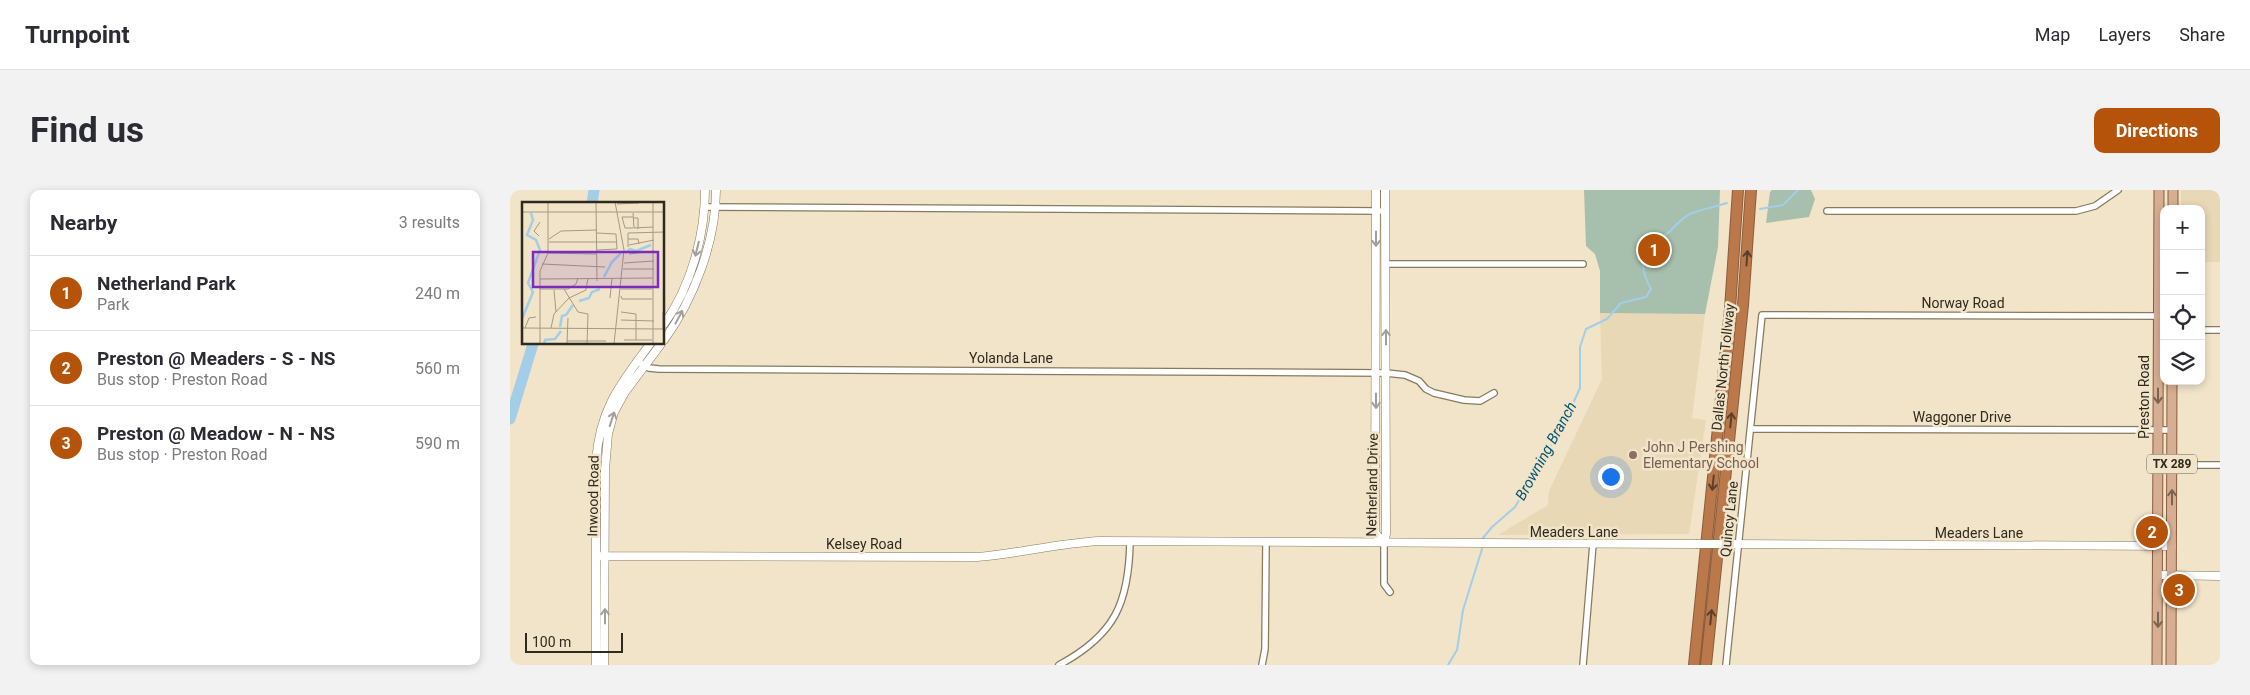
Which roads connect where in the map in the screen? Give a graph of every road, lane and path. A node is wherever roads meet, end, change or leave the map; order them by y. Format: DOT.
graph roads {
  1 [pos="705,190"];
  2 [pos="716,190"];
  3 [pos="1376,190"];
  4 [pos="1386,190"];
  5 [pos="1738,190"];
  6 [pos="1751,190"];
  7 [pos="2118,190"];
  8 [pos="2159,190"];
  9 [pos="2173,190"];
  10 [pos="2173,205"];
  11 [pos="704,207"];
  12 [pos="715,207"];
  13 [pos="1826,210"];
  14 [pos="1376,211"];
  15 [pos="1385,211"];
  16 [pos="1385,264"];
  17 [pos="1584,264"];
  18 [pos="683,289"];
  19 [pos="691,292"];
  20 [pos="2161,295"];
  21 [pos="1762,315"];
  22 [pos="2160,316"];
  23 [pos="665,322"];
  24 [pos="2205,330"];
  25 [pos="2220,330"];
  26 [pos="665,339"];
  27 [pos="2161,340"];
  28 [pos="649,345"];
  29 [pos="660,345"];
  30 [pos="637,361"];
  31 [pos="645,365"];
  32 [pos="1376,373"];
  33 [pos="1386,373"];
  34 [pos="2172,385"];
  35 [pos="1494,393"];
  36 [pos="1751,429"];
  37 [pos="2158,430"];
  38 [pos="2172,430"];
  39 [pos="601,450"];
  40 [pos="2158,465"];
  41 [pos="2172,465"];
  42 [pos="2220,465"];
  43 [pos="1130,541"];
  44 [pos="1266,543"];
  45 [pos="1384,543"];
  46 [pos="1593,544"];
  47 [pos="1739,544"];
  48 [pos="2157,546"];
  49 [pos="2172,546"];
  50 [pos="600,556"];
  51 [pos="2158,576"];
  52 [pos="2172,576"];
  53 [pos="2220,576"];
  54 [pos="1390,592"];
  55 [pos="596,665"];
  56 [pos="604,665"];
  57 [pos="1059,665"];
  58 [pos="1262,665"];
  59 [pos="1584,665"];
  60 [pos="1694,665"];
  61 [pos="1706,665"];
  62 [pos="1726,665"];
  63 [pos="2157,665"];
  64 [pos="2172,665"];
  1 -- 11 [label="street"];
  2 -- 12 [label="street"];
  3 -- 14 [label="street, Netherland Drive"];
  4 -- 15 [label="street, Netherland Drive"];
  5 -- 60 [label="highway, Dallas North Tollway, one-way"];
  61 -- 6 [label="highway, Dallas North Tollway, one-way"];
  7 -- 13 [label="street"];
  8 -- 20 [label="main road, Preston Road / TX 289"];
  9 -- 10 [label="main road"];
  11 -- 12 [label="street"];
  11 -- 18 [label="street, one-way"];
  12 -- 14 [label="street"];
  12 -- 19 [label="street"];
  14 -- 15 [label="street"];
  14 -- 32 [label="street, Netherland Drive, one-way"];
  15 -- 16 [label="street, Netherland Drive"];
  16 -- 17 [label="street"];
  33 -- 16 [label="street, Netherland Drive, one-way"];
  18 -- 19 [label="street"];
  18 -- 23 [label="street"];
  26 -- 19 [label="street, one-way"];
  21 -- 22 [label="street, Norway Road"];
  21 -- 36 [label="street, Quincy Lane"];
  24 -- 25 [label="street"];
  27 -- 37 [label="main road, Preston Road / TX 289, one-way"];
  28 -- 30 [label="street, Inwood Road"];
  29 -- 31 [label="street, Inwood Road"];
  30 -- 31 [label="street, Yolanda Lane"];
  30 -- 39 [label="street, Inwood Road"];
  31 -- 32 [label="street, Yolanda Lane"];
  39 -- 31 [label="street, Inwood Road, one-way"];
  32 -- 33 [label="street, Yolanda Lane"];
  32 -- 45 [label="street, Netherland Drive, one-way"];
  33 -- 35 [label="street, Yolanda Lane"];
  33 -- 45 [label="street, Netherland Drive"];
  34 -- 38 [label="main road, Preston Road / TX 289"];
  36 -- 37 [label="street, Waggoner Drive"];
  36 -- 47 [label="street, Quincy Lane"];
  37 -- 38 [label="street, Waggoner Drive"];
  37 -- 40 [label="main road, Preston Road / TX 289"];
  38 -- 41 [label="main road, Preston Road / TX 289"];
  39 -- 50 [label="street, Inwood Road"];
  40 -- 41 [label="street"];
  40 -- 48 [label="main road, Preston Road / TX 289"];
  41 -- 42 [label="street"];
  49 -- 41 [label="main road, Preston Road / TX 289, one-way"];
  43 -- 44 [label="street, Meaders Lane"];
  43 -- 50 [label="street, Kelsey Road"];
  43 -- 57 [label="street"];
  44 -- 45 [label="street, Meaders Lane"];
  44 -- 58 [label="street"];
  45 -- 46 [label="street, Meaders Lane"];
  45 -- 54 [label="street"];
  46 -- 47 [label="street, Meaders Lane, bridge"];
  46 -- 59 [label="street"];
  47 -- 48 [label="street, Meaders Lane"];
  47 -- 62 [label="street, Quincy Lane"];
  48 -- 49 [label="street, Meaders Lane"];
  48 -- 51 [label="main road, Preston Road / TX 289"];
  49 -- 52 [label="main road, Preston Road / TX 289"];
  50 -- 55 [label="street, Inwood Road"];
  56 -- 50 [label="street, Inwood Road, one-way"];
  51 -- 52 [label="street"];
  51 -- 63 [label="main road, Preston Road / TX 289, one-way"];
  52 -- 53 [label="street"];
  52 -- 64 [label="main road, Preston Road / TX 289"];
}
